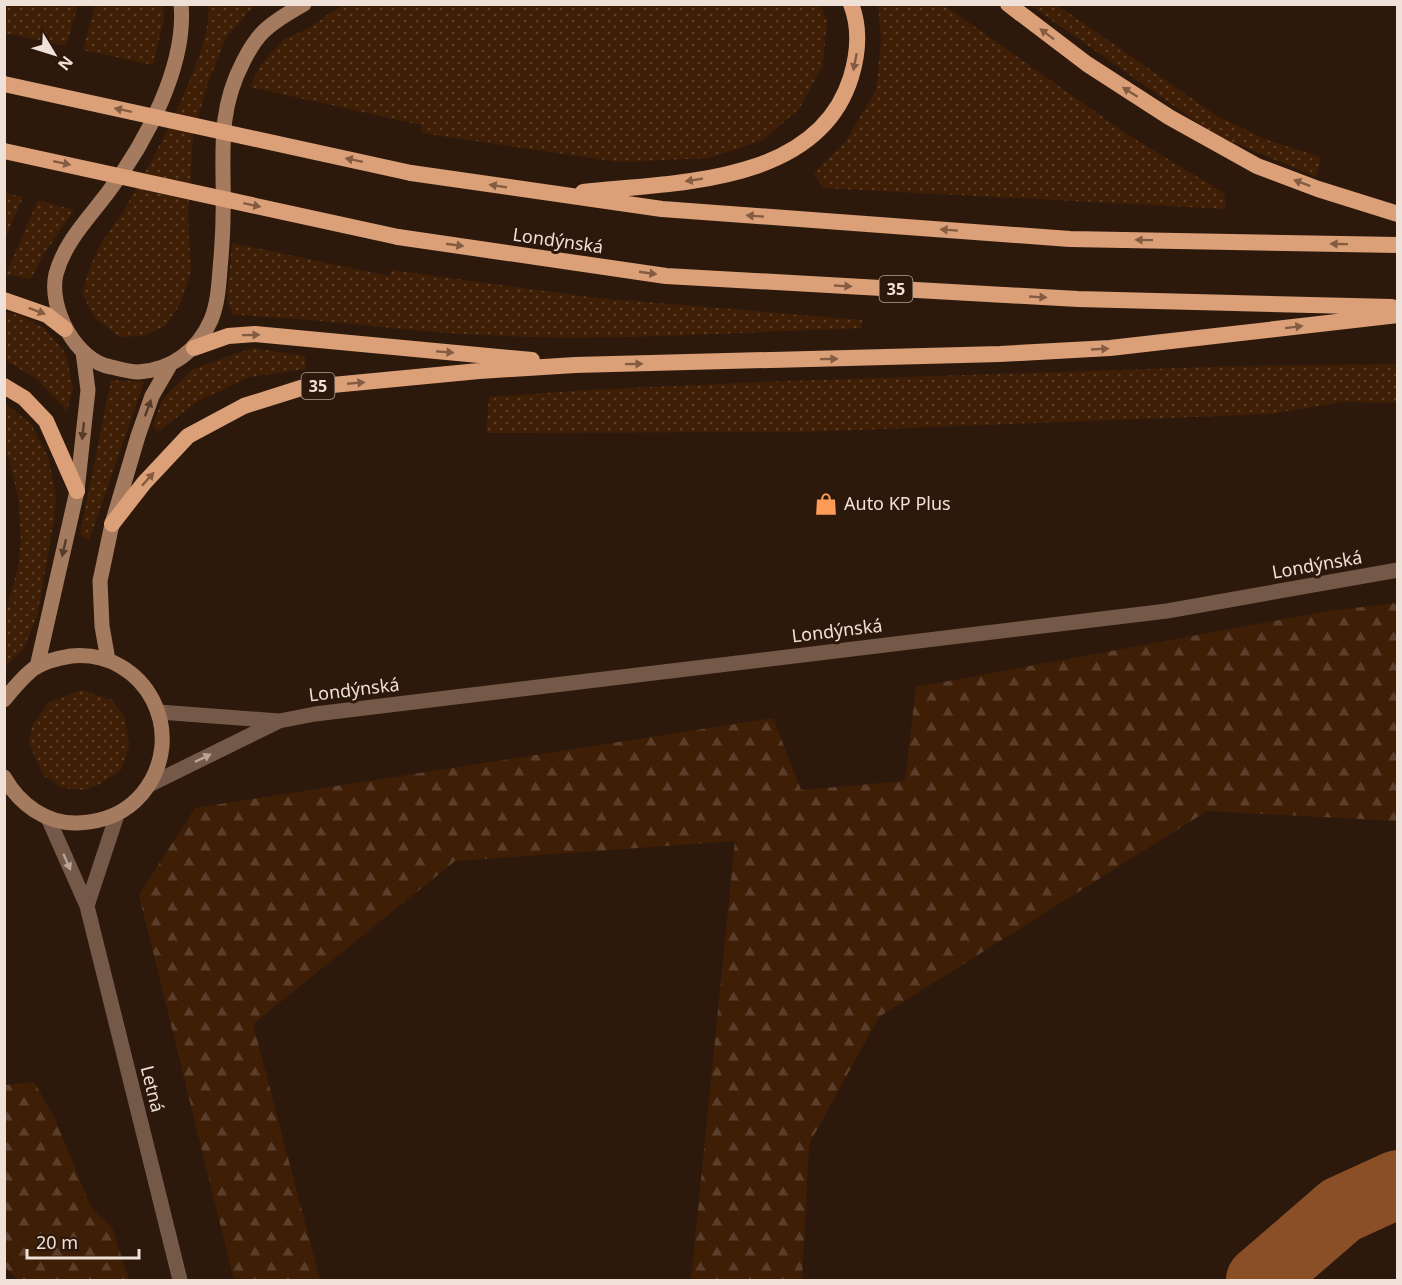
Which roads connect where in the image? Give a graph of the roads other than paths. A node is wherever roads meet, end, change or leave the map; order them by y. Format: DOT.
graph roads {
  1 [pos="181,4"];
  2 [pos="304,4"];
  3 [pos="851,4"];
  4 [pos="1008,4"];
  5 [pos="4,84"];
  6 [pos="4,151"];
  7 [pos="556,195"];
  8 [pos="1398,214"];
  9 [pos="1398,246"];
  10 [pos="4,300"];
  11 [pos="1398,307"];
  12 [pos="1398,315"];
  13 [pos="65,329"];
  14 [pos="194,348"];
  15 [pos="83,352"];
  16 [pos="170,365"];
  17 [pos="575,365"];
  18 [pos="4,386"];
  19 [pos="77,491"];
  20 [pos="112,524"];
  21 [pos="1398,570"];
  22 [pos="108,660"];
  23 [pos="37,667"];
  24 [pos="4,700"];
  25 [pos="159,712"];
  26 [pos="279,720"];
  27 [pos="151,784"];
  28 [pos="7,785"];
  29 [pos="117,815"];
  30 [pos="48,818"];
  31 [pos="87,906"];
  32 [pos="180,1281"];
  1 -- 13 [label="main road"];
  2 -- 14 [label="main road"];
  3 -- 7 [label="highway, one-way"];
  8 -- 4 [label="highway, one-way"];
  7 -- 5 [label="highway, one-way, bridge"];
  6 -- 11 [label="highway, Londýnská / 35, one-way, bridge"];
  9 -- 7 [label="highway, one-way"];
  10 -- 13 [label="highway, one-way"];
  17 -- 12 [label="highway, 35, one-way"];
  13 -- 15 [label="main road"];
  14 -- 16 [label="main road"];
  14 -- 17 [label="highway, 35, one-way"];
  15 -- 16 [label="main road"];
  15 -- 19 [label="main road, one-way"];
  20 -- 16 [label="main road, one-way"];
  20 -- 17 [label="highway, 35, one-way"];
  18 -- 19 [label="highway"];
  19 -- 23 [label="main road, one-way"];
  20 -- 22 [label="main road"];
  21 -- 26 [label="street, Londýnská"];
  22 -- 23 [label="main road, Londýnská"];
  22 -- 25 [label="main road, Londýnská"];
  23 -- 24 [label="main road, Londýnská"];
  25 -- 26 [label="street, Londýnská"];
  25 -- 27 [label="main road, Londýnská"];
  27 -- 26 [label="street, Londýnská, one-way"];
  27 -- 29 [label="main road, Londýnská"];
  28 -- 30 [label="main road, Londýnská"];
  29 -- 30 [label="main road, Londýnská"];
  29 -- 31 [label="street"];
  30 -- 31 [label="street, Letná, one-way"];
  31 -- 32 [label="street, Letná"];
}
